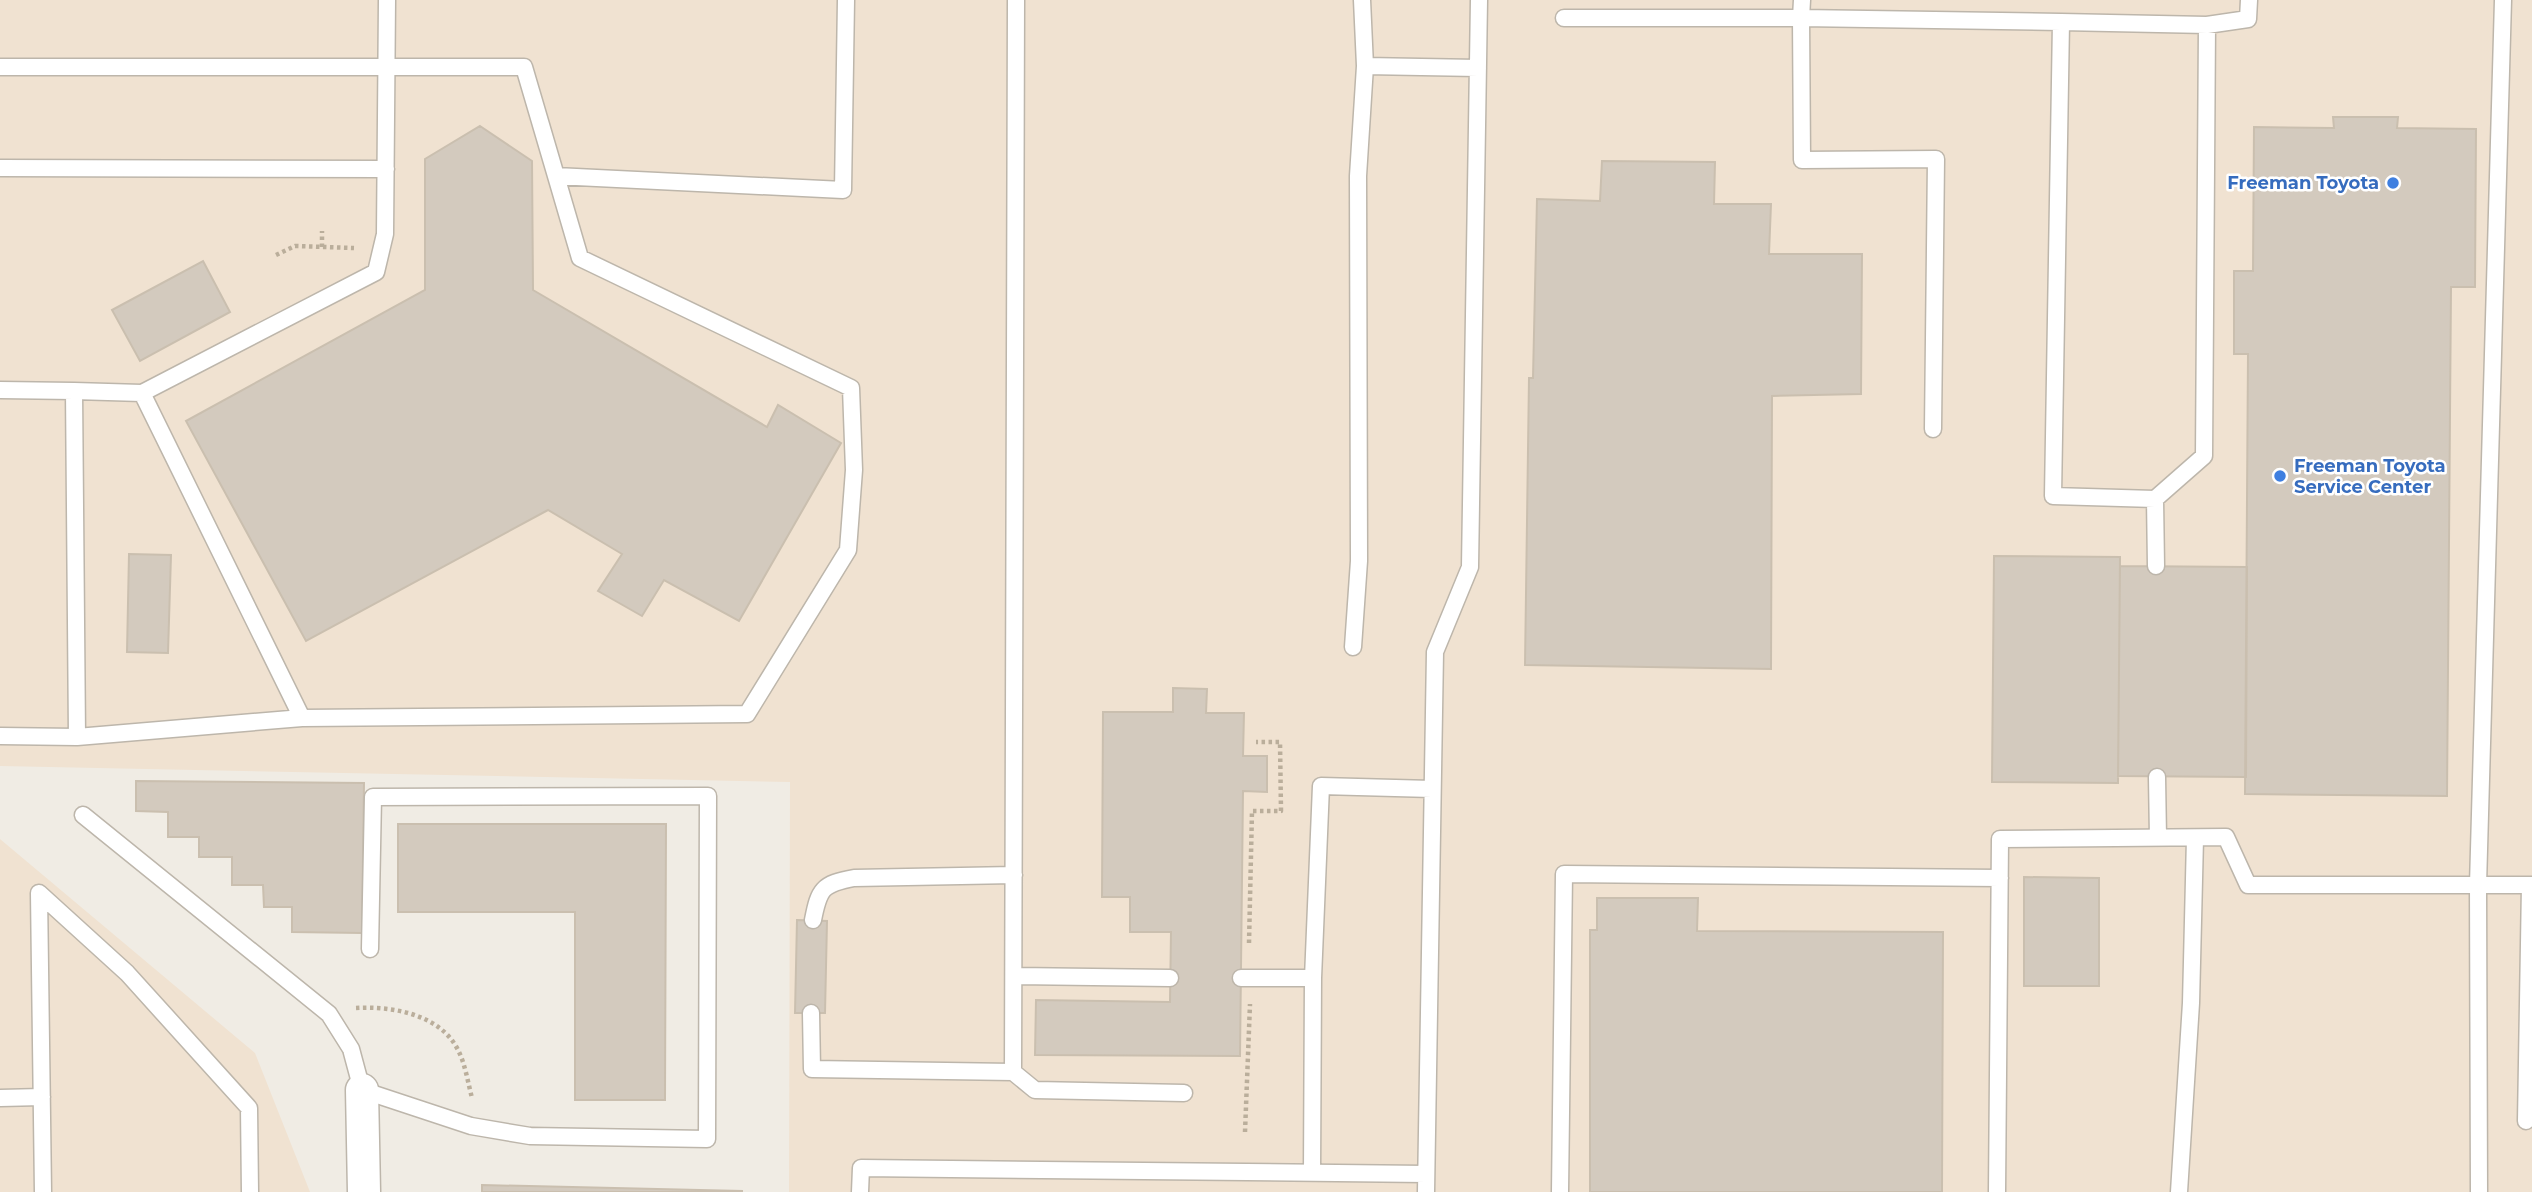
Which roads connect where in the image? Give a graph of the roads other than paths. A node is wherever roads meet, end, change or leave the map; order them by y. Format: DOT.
graph roads {
  1 [pos="387,0"];
  2 [pos="846,0"];
  3 [pos="1016,0"];
  4 [pos="1362,0"];
  5 [pos="1479,0"];
  6 [pos="1802,0"];
  7 [pos="2249,0"];
  8 [pos="2503,0"];
  9 [pos="1564,18"];
  10 [pos="1801,18"];
  11 [pos="2061,22"];
  12 [pos="2207,25"];
  13 [pos="1365,66"];
  14 [pos="0,67"];
  15 [pos="1478,68"];
  16 [pos="386,69"];
  17 [pos="0,168"];
  18 [pos="386,169"];
  19 [pos="556,176"];
  20 [pos="0,390"];
  21 [pos="74,391"];
  22 [pos="142,393"];
  23 [pos="1933,429"];
  24 [pos="2155,499"];
  25 [pos="2156,566"];
  26 [pos="1353,647"];
  27 [pos="302,718"];
  28 [pos="0,736"];
  29 [pos="76,737"];
  30 [pos="2157,777"];
  31 [pos="1432,789"];
  32 [pos="83,816"];
  33 [pos="2158,838"];
  34 [pos="2195,838"];
  35 [pos="1014,875"];
  36 [pos="2000,878"];
  37 [pos="2531,884"];
  38 [pos="2478,885"];
  39 [pos="813,920"];
  40 [pos="370,949"];
  41 [pos="1014,976"];
  42 [pos="1170,978"];
  43 [pos="1241,978"];
  44 [pos="1313,978"];
  45 [pos="811,1013"];
  46 [pos="1013,1072"];
  47 [pos="362,1090"];
  48 [pos="1184,1093"];
  49 [pos="42,1097"];
  50 [pos="0,1098"];
  51 [pos="2526,1121"];
  52 [pos="1312,1174"];
  53 [pos="1426,1174"];
  54 [pos="43,1192"];
  55 [pos="250,1192"];
  56 [pos="364,1192"];
  57 [pos="860,1192"];
  58 [pos="1426,1192"];
  59 [pos="1560,1192"];
  60 [pos="1997,1192"];
  61 [pos="2179,1192"];
  62 [pos="2479,1192"];
  1 -- 16 [label="lane"];
  2 -- 19 [label="lane"];
  3 -- 35 [label="lane"];
  4 -- 13 [label="lane"];
  5 -- 15 [label="lane"];
  6 -- 10 [label="lane"];
  7 -- 12 [label="lane"];
  8 -- 38 [label="lane"];
  9 -- 10 [label="lane"];
  10 -- 11 [label="lane"];
  10 -- 23 [label="lane"];
  11 -- 12 [label="lane"];
  11 -- 24 [label="lane"];
  12 -- 24 [label="lane"];
  13 -- 15 [label="lane"];
  13 -- 26 [label="lane"];
  14 -- 16 [label="lane"];
  15 -- 31 [label="lane"];
  16 -- 18 [label="lane"];
  16 -- 19 [label="lane"];
  17 -- 18 [label="lane"];
  18 -- 22 [label="lane"];
  19 -- 27 [label="lane"];
  20 -- 21 [label="lane"];
  21 -- 22 [label="lane"];
  21 -- 29 [label="lane"];
  22 -- 27 [label="lane"];
  24 -- 25 [label="lane"];
  27 -- 29 [label="lane"];
  28 -- 29 [label="lane"];
  30 -- 33 [label="lane"];
  31 -- 44 [label="lane"];
  31 -- 53 [label="lane"];
  32 -- 47 [label="lane"];
  33 -- 34 [label="lane"];
  33 -- 36 [label="lane"];
  34 -- 38 [label="lane"];
  34 -- 61 [label="lane"];
  35 -- 39 [label="lane"];
  35 -- 41 [label="lane"];
  36 -- 59 [label="lane"];
  36 -- 60 [label="lane"];
  37 -- 38 [label="lane"];
  37 -- 51 [label="lane"];
  38 -- 62 [label="lane"];
  40 -- 47 [label="lane"];
  41 -- 42 [label="lane"];
  41 -- 46 [label="lane"];
  43 -- 44 [label="lane"];
  44 -- 52 [label="lane"];
  45 -- 46 [label="lane"];
  46 -- 48 [label="lane"];
  47 -- 56 [label="street"];
  49 -- 50 [label="lane"];
  49 -- 54 [label="lane"];
  49 -- 55 [label="lane"];
  52 -- 53 [label="lane"];
  52 -- 57 [label="lane"];
  53 -- 58 [label="lane"];
}
